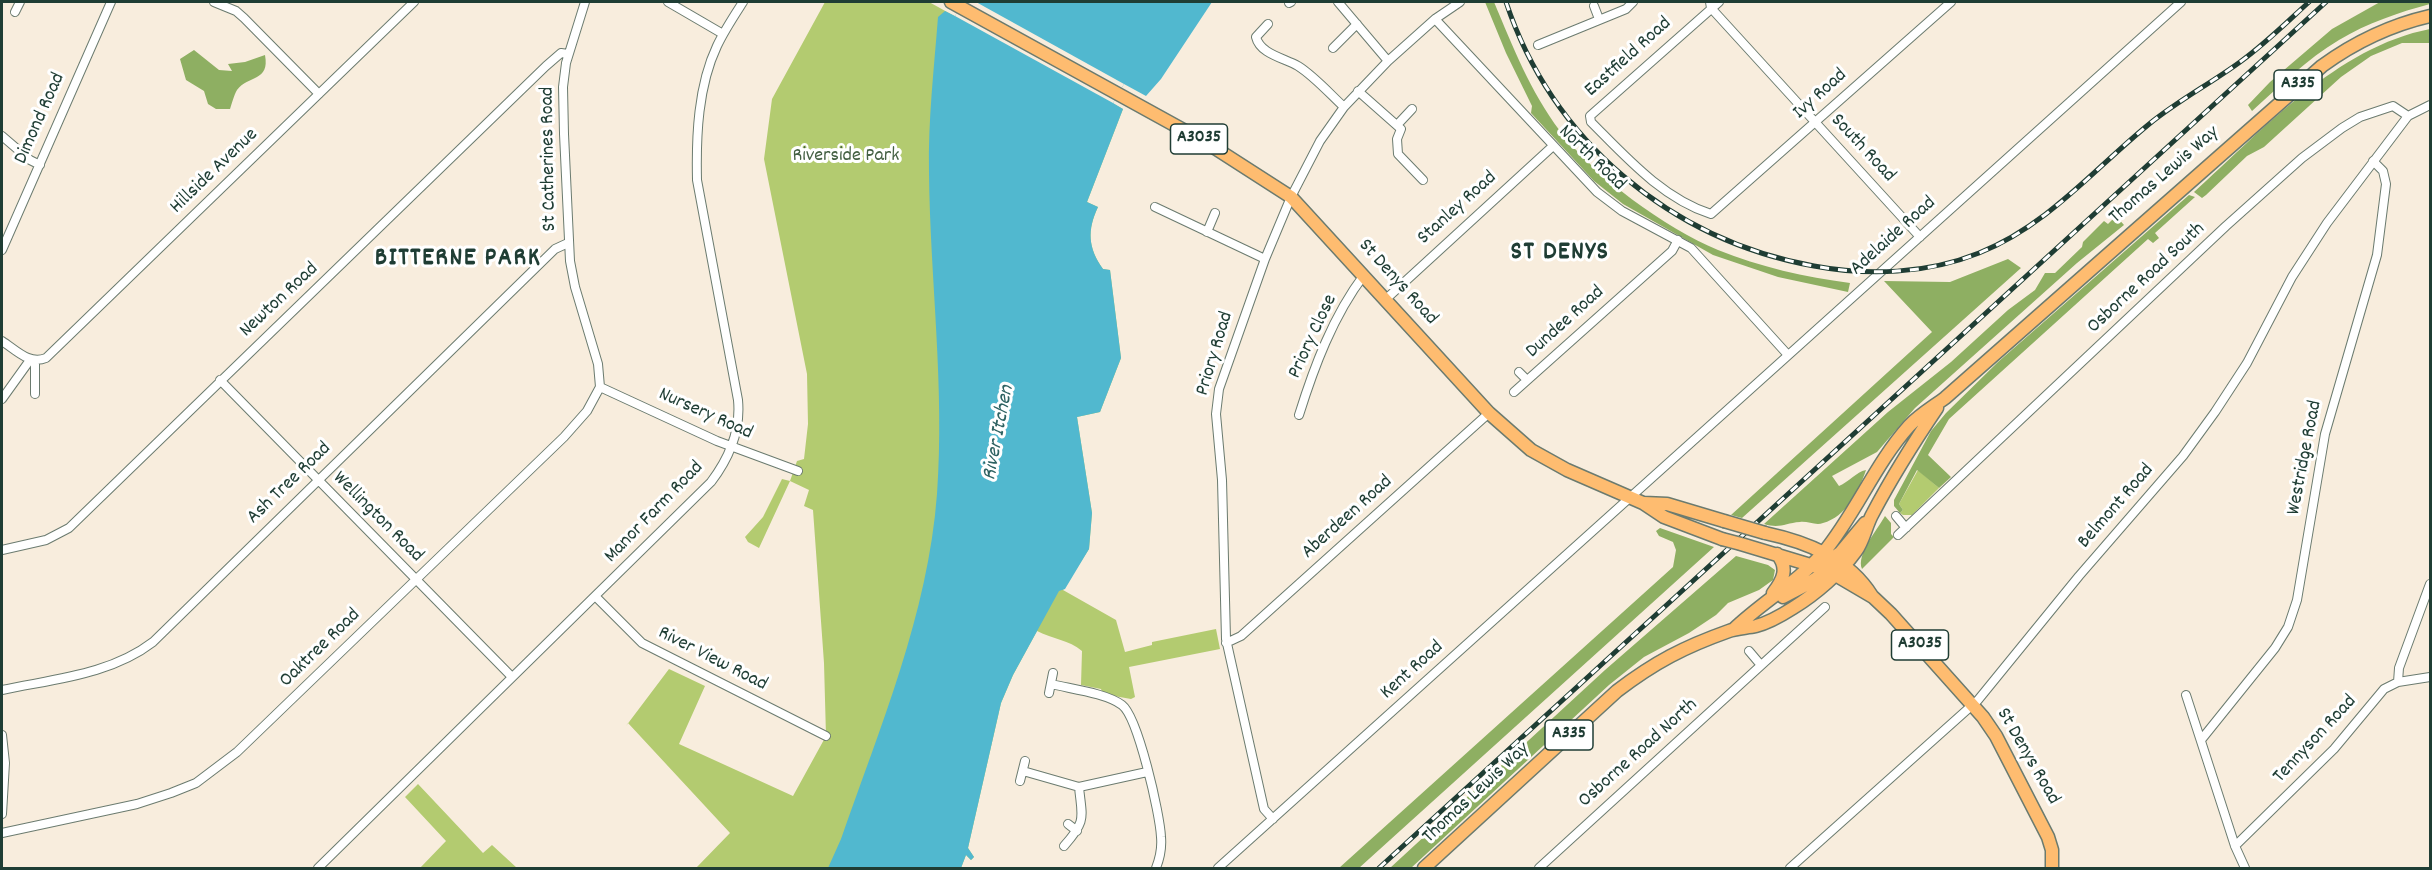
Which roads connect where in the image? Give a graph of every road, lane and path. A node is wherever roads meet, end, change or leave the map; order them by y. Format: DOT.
graph roads {
  1 [pos="20,2"];
  2 [pos="111,2"];
  3 [pos="214,2"];
  4 [pos="414,2"];
  5 [pos="585,2"];
  6 [pos="668,2"];
  7 [pos="743,2"];
  8 [pos="1338,2"];
  9 [pos="1460,2"];
  10 [pos="1633,2"];
  11 [pos="1719,2"];
  12 [pos="1950,2"];
  13 [pos="2181,2"];
  14 [pos="956,4"];
  15 [pos="1711,5"];
  16 [pos="1594,6"];
  17 [pos="15,12"];
  18 [pos="2430,16"];
  19 [pos="1435,19"];
  20 [pos="1599,19"];
  21 [pos="1268,24"];
  22 [pos="1358,24"];
  23 [pos="723,34"];
  24 [pos="1538,45"];
  25 [pos="1333,48"];
  26 [pos="568,54"];
  27 [pos="1388,61"];
  28 [pos="1358,91"];
  29 [pos="319,94"];
  30 [pos="2430,105"];
  31 [pos="1344,107"];
  32 [pos="1412,109"];
  33 [pos="2408,116"];
  34 [pos="1815,122"];
  35 [pos="1397,125"];
  36 [pos="2,136"];
  37 [pos="1552,146"];
  38 [pos="2373,161"];
  39 [pos="39,165"];
  40 [pos="1423,180"];
  41 [pos="1291,197"];
  42 [pos="1155,207"];
  43 [pos="1215,213"];
  44 [pos="1713,213"];
  45 [pos="1207,232"];
  46 [pos="1920,237"];
  47 [pos="1678,240"];
  48 [pos="568,243"];
  49 [pos="2,250"];
  50 [pos="1265,259"];
  51 [pos="1364,275"];
  52 [pos="1386,298"];
  53 [pos="2,341"];
  54 [pos="1788,355"];
  55 [pos="33,360"];
  56 [pos="1519,372"];
  57 [pos="220,380"];
  58 [pos="1527,380"];
  59 [pos="600,387"];
  60 [pos="1514,392"];
  61 [pos="35,394"];
  62 [pos="1945,398"];
  63 [pos="2,399"];
  64 [pos="1489,413"];
  65 [pos="1299,415"];
  66 [pos="733,446"];
  67 [pos="798,471"];
  68 [pos="317,481"];
  69 [pos="1630,498"];
  70 [pos="1643,503"];
  71 [pos="1896,516"];
  72 [pos="1906,528"];
  73 [pos="1898,535"];
  74 [pos="2,550"];
  75 [pos="1777,554"];
  76 [pos="1813,564"];
  77 [pos="1833,564"];
  78 [pos="415,580"];
  79 [pos="2430,584"];
  80 [pos="596,597"];
  81 [pos="1767,602"];
  82 [pos="1825,607"];
  83 [pos="1733,630"];
  84 [pos="1226,644"];
  85 [pos="1749,651"];
  86 [pos="1760,664"];
  87 [pos="1053,673"];
  88 [pos="512,677"];
  89 [pos="2430,677"];
  90 [pos="2398,682"];
  91 [pos="1051,684"];
  92 [pos="2,690"];
  93 [pos="1049,693"];
  94 [pos="2186,694"];
  95 [pos="1973,705"];
  96 [pos="2,735"];
  97 [pos="826,736"];
  98 [pos="2201,740"];
  99 [pos="1025,761"];
  100 [pos="1023,771"];
  101 [pos="1147,772"];
  102 [pos="1020,781"];
  103 [pos="1079,787"];
  104 [pos="2,814"];
  105 [pos="1272,819"];
  106 [pos="1068,824"];
  107 [pos="1077,831"];
  108 [pos="2,833"];
  109 [pos="1064,846"];
  110 [pos="2235,846"];
  111 [pos="318,868"];
  112 [pos="1156,868"];
  113 [pos="1218,868"];
  114 [pos="1424,868"];
  115 [pos="1539,868"];
  116 [pos="1790,868"];
  117 [pos="2052,868"];
  118 [pos="2245,868"];
  1 -- 17 [label="street"];
  2 -- 39 [label="street, Dimond Road"];
  3 -- 29 [label="street"];
  4 -- 29 [label="street, Hillside Avenue"];
  5 -- 26 [label="street, St Catherines Road"];
  6 -- 23 [label="street"];
  7 -- 23 [label="street, Manor Farm Road"];
  8 -- 22 [label="street"];
  9 -- 19 [label="street, Priory Road"];
  10 -- 20 [label="street"];
  11 -- 15 [label="street, Eastfield Road"];
  12 -- 34 [label="street, Ivy Road"];
  13 -- 46 [label="street, Adelaide Road"];
  14 -- 41 [label="main road, St Denys Road / A3035"];
  15 -- 34 [label="street, South Road"];
  15 -- 44 [label="street, Eastfield Road"];
  16 -- 20 [label="street"];
  18 -- 62 [label="main road, Thomas Lewis Way / A335"];
  19 -- 27 [label="street, Priory Road"];
  19 -- 37 [label="street, North Road"];
  20 -- 24 [label="street"];
  21 -- 31 [label="street"];
  22 -- 25 [label="street"];
  22 -- 27 [label="street"];
  23 -- 66 [label="street, Manor Farm Road"];
  26 -- 48 [label="street, St Catherines Road"];
  26 -- 57 [label="street, Newton Road"];
  27 -- 28 [label="street, Priory Road"];
  28 -- 31 [label="street, Priory Road"];
  28 -- 35 [label="street"];
  29 -- 55 [label="street, Hillside Avenue"];
  30 -- 33 [label="street"];
  31 -- 41 [label="street, Priory Road"];
  32 -- 35 [label="street"];
  33 -- 38 [label="street, Belmont Road"];
  33 -- 72 [label="street, Osborne Road South"];
  34 -- 44 [label="street, Ivy Road"];
  34 -- 46 [label="street, South Road"];
  35 -- 40 [label="street"];
  36 -- 39 [label="street"];
  37 -- 47 [label="street, North Road"];
  37 -- 52 [label="street, Stanley Road"];
  38 -- 95 [label="street, Belmont Road"];
  38 -- 98 [label="street, Westridge Road"];
  39 -- 49 [label="street, Dimond Road"];
  41 -- 50 [label="street, Priory Road"];
  41 -- 51 [label="main road, St Denys Road / A3035"];
  42 -- 45 [label="street"];
  43 -- 45 [label="street"];
  45 -- 50 [label="street"];
  46 -- 54 [label="street, Adelaide Road"];
  47 -- 54 [label="street, North Road"];
  47 -- 58 [label="street, Dundee Road"];
  48 -- 59 [label="street, St Catherines Road"];
  48 -- 68 [label="street, Ash Tree Road"];
  50 -- 84 [label="street, Priory Road"];
  51 -- 52 [label="main road, St Denys Road / A3035"];
  51 -- 65 [label="street, Priory Close"];
  52 -- 64 [label="main road, St Denys Road / A3035"];
  53 -- 55 [label="street"];
  54 -- 69 [label="street, Adelaide Road"];
  55 -- 61 [label="street"];
  55 -- 63 [label="street"];
  56 -- 58 [label="street, Dundee Road"];
  57 -- 68 [label="street, Wellington Road"];
  57 -- 74 [label="street, Newton Road"];
  58 -- 60 [label="street, Dundee Road"];
  59 -- 66 [label="street, Nursery Road"];
  59 -- 78 [label="street, Oaktree Road"];
  62 -- 77 [label="main road, Thomas Lewis Way / A335"];
  62 -- 77 [label="main road, Thomas Lewis Way / A335"];
  64 -- 69 [label="main road, St Denys Road / A3035"];
  64 -- 84 [label="street, Aberdeen Road"];
  66 -- 67 [label="street, Nursery Road"];
  66 -- 80 [label="street, Manor Farm Road"];
  68 -- 78 [label="street, Wellington Road"];
  68 -- 92 [label="street, Ash Tree Road"];
  69 -- 70 [label="main road, St Denys Road / A3035"];
  69 -- 105 [label="street, Kent Road"];
  70 -- 75 [label="main road, St Denys Road / A3035, bridge"];
  70 -- 77 [label="main road, St Denys Road / A3035, bridge"];
  71 -- 72 [label="street"];
  72 -- 73 [label="street, Osborne Road South"];
  75 -- 76 [label="main road, St Denys Road / A3035"];
  75 -- 81 [label="main road"];
  76 -- 77 [label="main road, Thomas Lewis Way / A335"];
  76 -- 81 [label="main road, Thomas Lewis Way / A335"];
  77 -- 81 [label="main road"];
  77 -- 83 [label="main road, Thomas Lewis Way / A335"];
  77 -- 95 [label="main road, St Denys Road / A3035"];
  78 -- 88 [label="street, Wellington Road"];
  78 -- 108 [label="street, Oaktree Road"];
  79 -- 90 [label="street"];
  80 -- 88 [label="street, Manor Farm Road"];
  80 -- 97 [label="street, River View Road"];
  81 -- 83 [label="main road, Thomas Lewis Way / A335"];
  82 -- 86 [label="street, Osborne Road North"];
  83 -- 114 [label="main road, Thomas Lewis Way / A335"];
  84 -- 105 [label="street, Priory Road"];
  85 -- 86 [label="street"];
  86 -- 115 [label="street, Osborne Road North"];
  87 -- 91 [label="street"];
  88 -- 111 [label="street, Manor Farm Road"];
  89 -- 90 [label="street, Tennyson Road"];
  90 -- 110 [label="street, Tennyson Road"];
  91 -- 93 [label="street"];
  91 -- 101 [label="street"];
  94 -- 98 [label="street"];
  95 -- 116 [label="street, Belmont Road"];
  95 -- 117 [label="main road, St Denys Road / A3035"];
  96 -- 104 [label="street"];
  98 -- 110 [label="street"];
  99 -- 100 [label="street"];
  100 -- 102 [label="street"];
  100 -- 103 [label="street"];
  101 -- 103 [label="street"];
  101 -- 112 [label="street"];
  103 -- 107 [label="street"];
  105 -- 113 [label="street, Kent Road"];
  106 -- 107 [label="street"];
  107 -- 109 [label="street"];
  110 -- 118 [label="street"];
}
